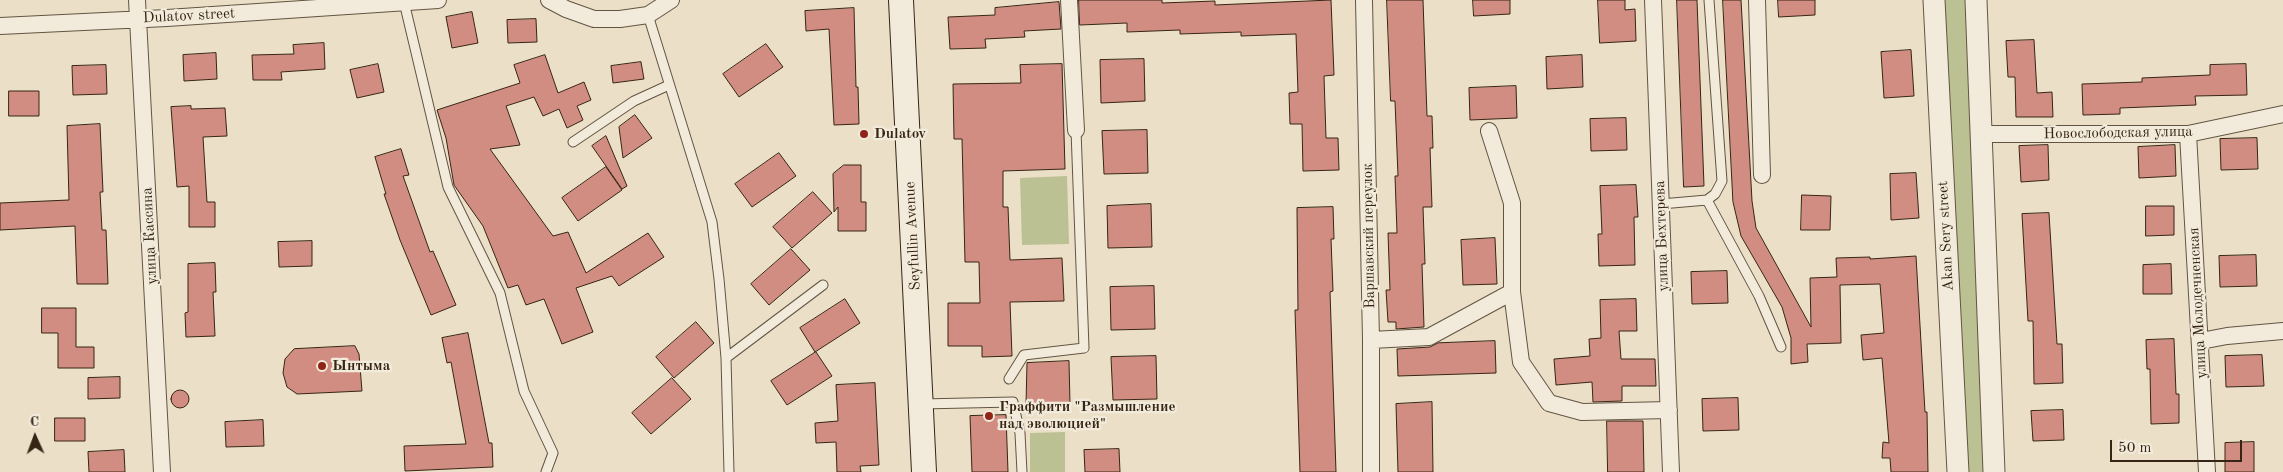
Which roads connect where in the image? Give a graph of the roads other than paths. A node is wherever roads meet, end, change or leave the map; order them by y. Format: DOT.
graph roads {
  1 [pos="137,0"];
  2 [pos="431,0"];
  3 [pos="549,0"];
  4 [pos="671,0"];
  5 [pos="901,0"];
  6 [pos="1069,0"];
  7 [pos="1364,0"];
  8 [pos="1653,0"];
  9 [pos="1710,0"];
  10 [pos="1757,0"];
  11 [pos="1934,0"];
  12 [pos="1976,0"];
  13 [pos="404,2"];
  14 [pos="648,15"];
  15 [pos="138,18"];
  16 [pos="0,26"];
  17 [pos="669,85"];
  18 [pos="2283,114"];
  19 [pos="1076,130"];
  20 [pos="1490,131"];
  21 [pos="1982,134"];
  22 [pos="2188,134"];
  23 [pos="573,142"];
  24 [pos="1762,175"];
  25 [pos="1707,200"];
  26 [pos="1661,204"];
  27 [pos="823,285"];
  28 [pos="1512,292"];
  29 [pos="2283,331"];
  30 [pos="1371,340"];
  31 [pos="2201,341"];
  32 [pos="1781,346"];
  33 [pos="726,358"];
  34 [pos="1009,379"];
  35 [pos="921,404"];
  36 [pos="1669,410"];
  37 [pos="162,472"];
  38 [pos="546,472"];
  39 [pos="729,472"];
  40 [pos="924,472"];
  41 [pos="1022,472"];
  42 [pos="1371,472"];
  43 [pos="1671,472"];
  44 [pos="1958,472"];
  45 [pos="1994,472"];
  46 [pos="2206,472"];
  1 -- 15 [label="street, улица Кассина"];
  2 -- 13 [label="street, Dulatov street"];
  3 -- 14 [label="street"];
  4 -- 14 [label="street"];
  5 -- 35 [label="main road, Seyfullin Avenue"];
  6 -- 19 [label="street"];
  7 -- 30 [label="street, Варшавский переулок"];
  8 -- 26 [label="street, улица Бехтерева"];
  9 -- 25 [label="lane"];
  10 -- 24 [label="street"];
  11 -- 44 [label="street, Akan Sery street"];
  12 -- 21 [label="street"];
  13 -- 15 [label="street, Dulatov street"];
  13 -- 38 [label="lane"];
  14 -- 17 [label="lane"];
  15 -- 16 [label="street, Dulatov street"];
  15 -- 37 [label="street, улица Кассина"];
  17 -- 23 [label="lane"];
  17 -- 33 [label="lane"];
  18 -- 22 [label="street, Новослободская улица"];
  19 -- 34 [label="lane"];
  20 -- 28 [label="street"];
  21 -- 22 [label="street, Новослободская улица"];
  21 -- 45 [label="street"];
  22 -- 31 [label="street, улица Молодечненская"];
  25 -- 26 [label="lane"];
  25 -- 32 [label="lane"];
  26 -- 36 [label="street, улица Бехтерева"];
  27 -- 33 [label="lane"];
  28 -- 30 [label="street"];
  28 -- 36 [label="street"];
  29 -- 31 [label="street"];
  30 -- 42 [label="street, Варшавский переулок"];
  31 -- 46 [label="street, улица Молодечненская"];
  33 -- 39 [label="lane"];
  35 -- 40 [label="main road, Seyfullin Avenue"];
  35 -- 41 [label="lane"];
  36 -- 43 [label="street, улица Бехтерева"];
}
